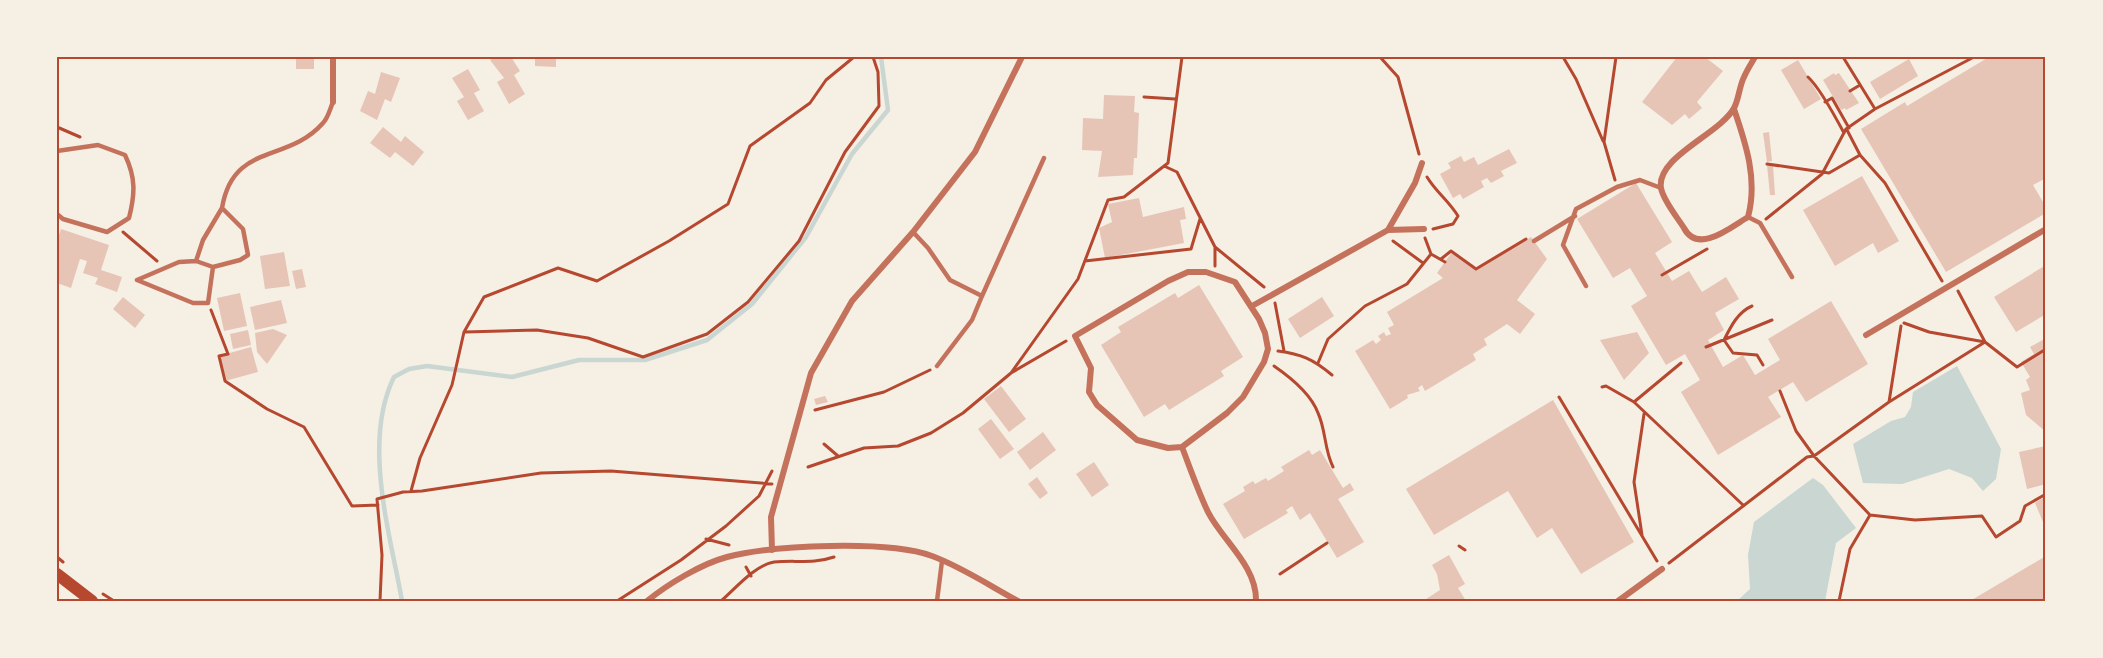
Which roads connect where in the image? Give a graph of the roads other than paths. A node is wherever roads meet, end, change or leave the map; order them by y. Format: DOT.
graph roads {
  1 [pos="333,57"];
  2 [pos="1022,57"];
  3 [pos="1755,57"];
  4 [pos="333,102"];
  5 [pos="1734,109"];
  6 [pos="57,151"];
  7 [pos="1044,158"];
  8 [pos="1422,163"];
  9 [pos="1661,188"];
  10 [pos="222,208"];
  11 [pos="57,214"];
  12 [pos="1575,216"];
  13 [pos="1748,217"];
  14 [pos="1424,229"];
  15 [pos="2046,229"];
  16 [pos="1385,231"];
  17 [pos="913,232"];
  18 [pos="1533,238"];
  19 [pos="196,261"];
  20 [pos="213,267"];
  21 [pos="1792,277"];
  22 [pos="1586,286"];
  23 [pos="982,296"];
  24 [pos="1252,306"];
  25 [pos="1866,335"];
  26 [pos="937,366"];
  27 [pos="1182,447"];
  28 [pos="772,550"];
  29 [pos="942,561"];
  30 [pos="61,569"];
  31 [pos="1662,569"];
  32 [pos="92,601"];
  33 [pos="647,601"];
  34 [pos="937,601"];
  35 [pos="1018,601"];
  36 [pos="1256,601"];
  37 [pos="1618,601"];
  1 -- 4 [label="street"];
  2 -- 17 [label="street"];
  3 -- 5 [label="street"];
  4 -- 10 [label="lane"];
  5 -- 9 [label="street"];
  5 -- 13 [label="street"];
  6 -- 11 [label="lane"];
  7 -- 23 [label="lane"];
  8 -- 16 [label="street"];
  9 -- 12 [label="lane"];
  9 -- 13 [label="street"];
  10 -- 19 [label="lane"];
  10 -- 20 [label="lane"];
  12 -- 18 [label="lane"];
  12 -- 22 [label="lane"];
  13 -- 21 [label="lane"];
  14 -- 16 [label="street"];
  15 -- 25 [label="street"];
  16 -- 24 [label="street"];
  17 -- 23 [label="lane"];
  17 -- 28 [label="street"];
  19 -- 20 [label="lane"];
  19 -- 20 [label="lane"];
  23 -- 26 [label="lane"];
  24 -- 27 [label="street"];
  24 -- 27 [label="street"];
  27 -- 36 [label="street"];
  28 -- 29 [label="street"];
  28 -- 33 [label="street"];
  29 -- 34 [label="lane"];
  29 -- 35 [label="street"];
  30 -- 32 [label="main road"];
  31 -- 37 [label="street"];
}
